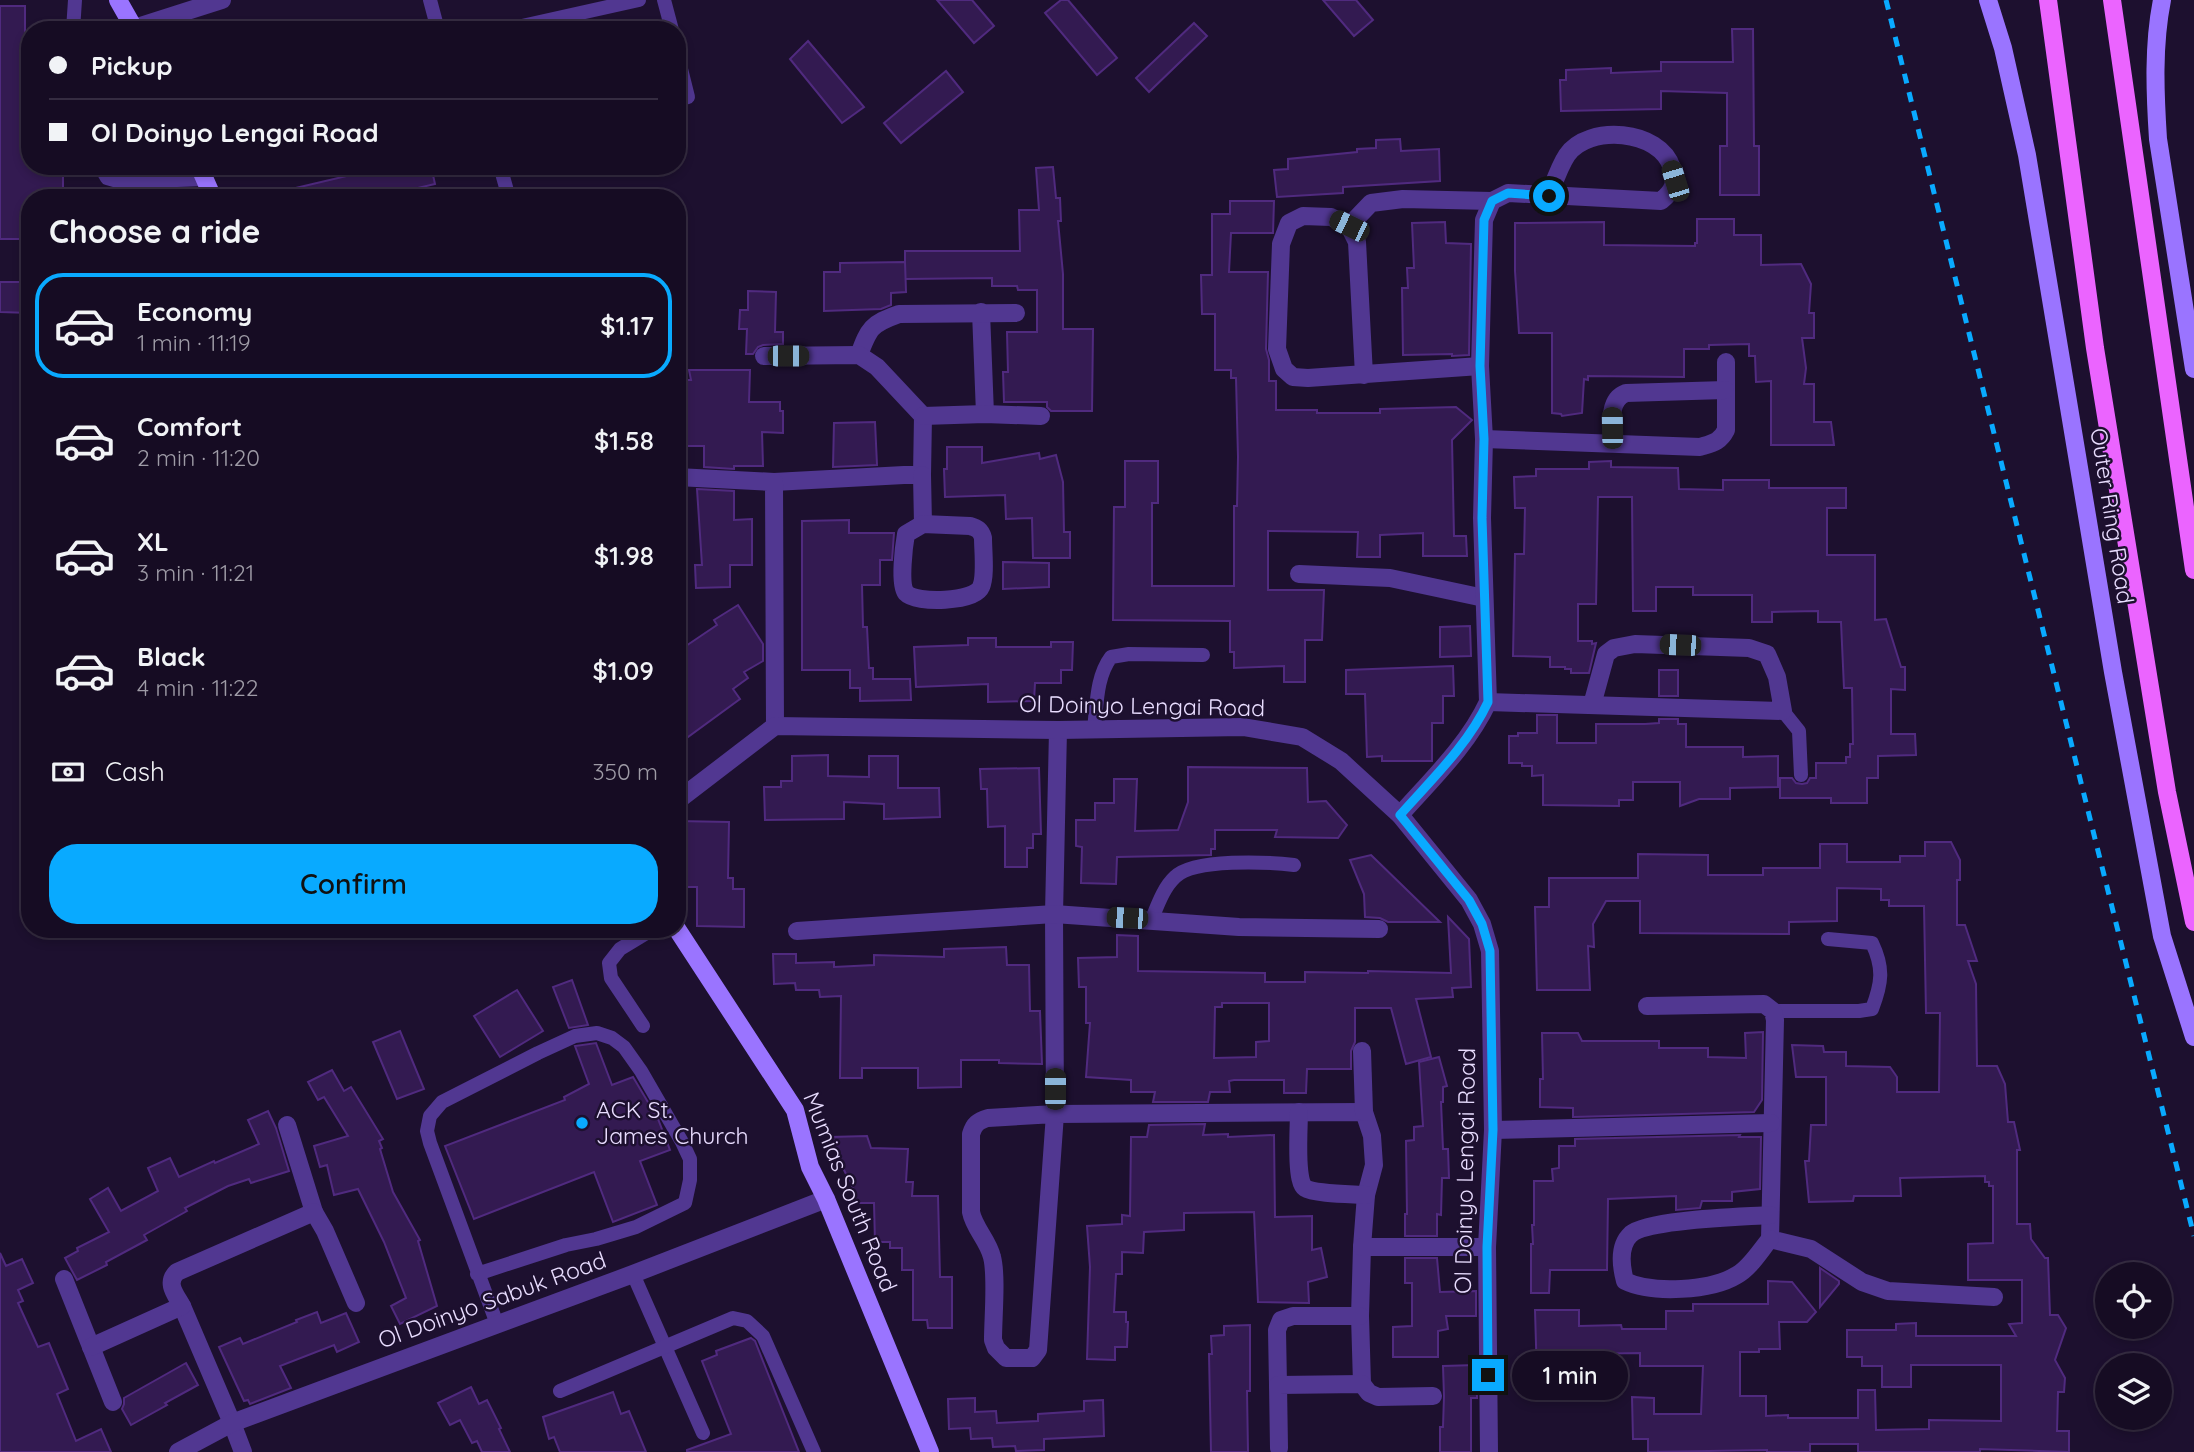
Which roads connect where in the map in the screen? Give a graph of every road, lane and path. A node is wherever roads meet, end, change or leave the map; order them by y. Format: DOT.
graph roads {
  1 [pos="75,0"];
  2 [pos="118,0"];
  3 [pos="222,0"];
  4 [pos="430,0"];
  5 [pos="639,0"];
  6 [pos="664,0"];
  7 [pos="1988,0"];
  8 [pos="2049,0"];
  9 [pos="2112,0"];
  10 [pos="2162,0"];
  11 [pos="74,21"];
  12 [pos="130,21"];
  13 [pos="158,21"];
  14 [pos="436,21"];
  15 [pos="556,21"];
  16 [pos="670,21"];
  17 [pos="105,175"];
  18 [pos="186,175"];
  19 [pos="1549,196"];
  20 [pos="1492,201"];
  21 [pos="1349,226"];
  22 [pos="981,312"];
  23 [pos="1016,313"];
  24 [pos="859,355"];
  25 [pos="764,356"];
  26 [pos="1726,362"];
  27 [pos="1480,366"];
  28 [pos="2194,369"];
  29 [pos="1364,374"];
  30 [pos="1726,390"];
  31 [pos="985,414"];
  32 [pos="923,416"];
  33 [pos="1041,416"];
  34 [pos="1484,439"];
  35 [pos="1613,443"];
  36 [pos="922,475"];
  37 [pos="686,477"];
  38 [pos="774,482"];
  39 [pos="923,524"];
  40 [pos="2194,570"];
  41 [pos="1299,573"];
  42 [pos="1484,598"];
  43 [pos="1203,655"];
  44 [pos="1488,702"];
  45 [pos="1592,705"];
  46 [pos="1783,711"];
  47 [pos="775,726"];
  48 [pos="1058,730"];
  49 [pos="1094,730"];
  50 [pos="1801,775"];
  51 [pos="686,794"];
  52 [pos="1400,815"];
  53 [pos="1294,865"];
  54 [pos="1054,914"];
  55 [pos="1151,921"];
  56 [pos="2194,922"];
  57 [pos="1379,929"];
  58 [pos="797,930"];
  59 [pos="638,938"];
  60 [pos="683,938"];
  61 [pos="1828,939"];
  62 [pos="1647,1006"];
  63 [pos="1773,1011"];
  64 [pos="643,1026"];
  65 [pos="2194,1037"];
  66 [pos="1362,1051"];
  67 [pos="1299,1112"];
  68 [pos="1364,1112"];
  69 [pos="1055,1114"];
  70 [pos="1771,1123"];
  71 [pos="287,1125"];
  72 [pos="1493,1130"];
  73 [pos="1366,1195"];
  74 [pos="825,1199"];
  75 [pos="314,1212"];
  76 [pos="1770,1214"];
  77 [pos="1770,1239"];
  78 [pos="1362,1247"];
  79 [pos="1487,1247"];
  80 [pos="477,1274"];
  81 [pos="634,1274"];
  82 [pos="64,1279"];
  83 [pos="1993,1297"];
  84 [pos="356,1303"];
  85 [pos="182,1306"];
  86 [pos="1360,1316"];
  87 [pos="497,1325"];
  88 [pos="91,1348"];
  89 [pos="665,1348"];
  90 [pos="1362,1384"];
  91 [pos="1278,1385"];
  92 [pos="560,1391"];
  93 [pos="1433,1396"];
  94 [pos="113,1402"];
  95 [pos="232,1423"];
  96 [pos="703,1433"];
  97 [pos="1279,1448"];
  98 [pos="178,1452"];
  99 [pos="243,1452"];
  100 [pos="814,1452"];
  101 [pos="930,1452"];
  102 [pos="1489,1452"];
  1 -- 11 [label="lane"];
  2 -- 12 [label="main road"];
  3 -- 13 [label="street"];
  4 -- 14 [label="lane"];
  5 -- 15 [label="lane"];
  6 -- 16 [label="lane"];
  7 -- 65 [label="main road, Outer Ring Road"];
  8 -- 56 [label="main road, Outer Ring Road"];
  9 -- 40 [label="main road"];
  10 -- 28 [label="main road"];
  17 -- 18 [label="lane"];
  19 -- 19 [label="street"];
  19 -- 20 [label="street"];
  20 -- 21 [label="street"];
  20 -- 27 [label="street"];
  21 -- 29 [label="street"];
  21 -- 29 [label="street"];
  22 -- 23 [label="street"];
  22 -- 24 [label="street"];
  22 -- 31 [label="street"];
  24 -- 25 [label="street"];
  24 -- 32 [label="street"];
  26 -- 30 [label="street"];
  27 -- 29 [label="street"];
  27 -- 34 [label="street"];
  30 -- 35 [label="street"];
  30 -- 35 [label="street"];
  31 -- 32 [label="street"];
  31 -- 33 [label="street"];
  32 -- 36 [label="street"];
  34 -- 35 [label="street"];
  34 -- 42 [label="street"];
  36 -- 38 [label="street"];
  36 -- 39 [label="street"];
  37 -- 38 [label="street"];
  38 -- 47 [label="street"];
  39 -- 39 [label="street"];
  41 -- 42 [label="street"];
  42 -- 44 [label="street"];
  43 -- 49 [label="lane"];
  44 -- 45 [label="street"];
  44 -- 52 [label="street"];
  45 -- 46 [label="street"];
  45 -- 46 [label="street"];
  46 -- 50 [label="lane"];
  47 -- 48 [label="street, Ol Doinyo Lengai Road"];
  47 -- 51 [label="street"];
  48 -- 49 [label="street, Ol Doinyo Lengai Road"];
  48 -- 54 [label="street"];
  49 -- 52 [label="street, Ol Doinyo Lengai Road"];
  52 -- 72 [label="street, Ol Doinyo Lengai Road"];
  53 -- 55 [label="lane"];
  54 -- 55 [label="street"];
  54 -- 58 [label="street"];
  54 -- 69 [label="street"];
  55 -- 57 [label="street"];
  59 -- 64 [label="lane"];
  60 -- 74 [label="main road, Mumias South Road"];
  61 -- 63 [label="lane"];
  62 -- 63 [label="street"];
  63 -- 70 [label="street"];
  66 -- 68 [label="street"];
  67 -- 68 [label="street"];
  67 -- 69 [label="street"];
  67 -- 73 [label="street"];
  68 -- 73 [label="street"];
  69 -- 69 [label="street"];
  70 -- 72 [label="street"];
  70 -- 76 [label="street"];
  71 -- 75 [label="street"];
  72 -- 79 [label="street, Ol Doinyo Lengai Road"];
  73 -- 78 [label="street"];
  74 -- 81 [label="street, Ol Doinyo Sabuk Road"];
  74 -- 101 [label="main road, Mumias South Road"];
  75 -- 84 [label="street"];
  75 -- 85 [label="street"];
  76 -- 77 [label="street"];
  76 -- 77 [label="street"];
  77 -- 83 [label="street"];
  78 -- 79 [label="street"];
  78 -- 86 [label="street"];
  79 -- 102 [label="street, Ol Doinyo Lengai Road"];
  80 -- 80 [label="lane"];
  80 -- 87 [label="lane"];
  81 -- 87 [label="street, Ol Doinyo Sabuk Road"];
  81 -- 89 [label="lane"];
  82 -- 88 [label="street"];
  85 -- 88 [label="street"];
  85 -- 95 [label="street"];
  86 -- 90 [label="street"];
  86 -- 91 [label="street"];
  87 -- 95 [label="street, Ol Doinyo Sabuk Road"];
  88 -- 94 [label="street"];
  89 -- 92 [label="lane"];
  89 -- 96 [label="lane"];
  89 -- 100 [label="lane"];
  90 -- 91 [label="street"];
  90 -- 93 [label="street"];
  91 -- 97 [label="street"];
  95 -- 98 [label="street, Ol Doinyo Sabuk Road"];
  95 -- 99 [label="street"];
}
